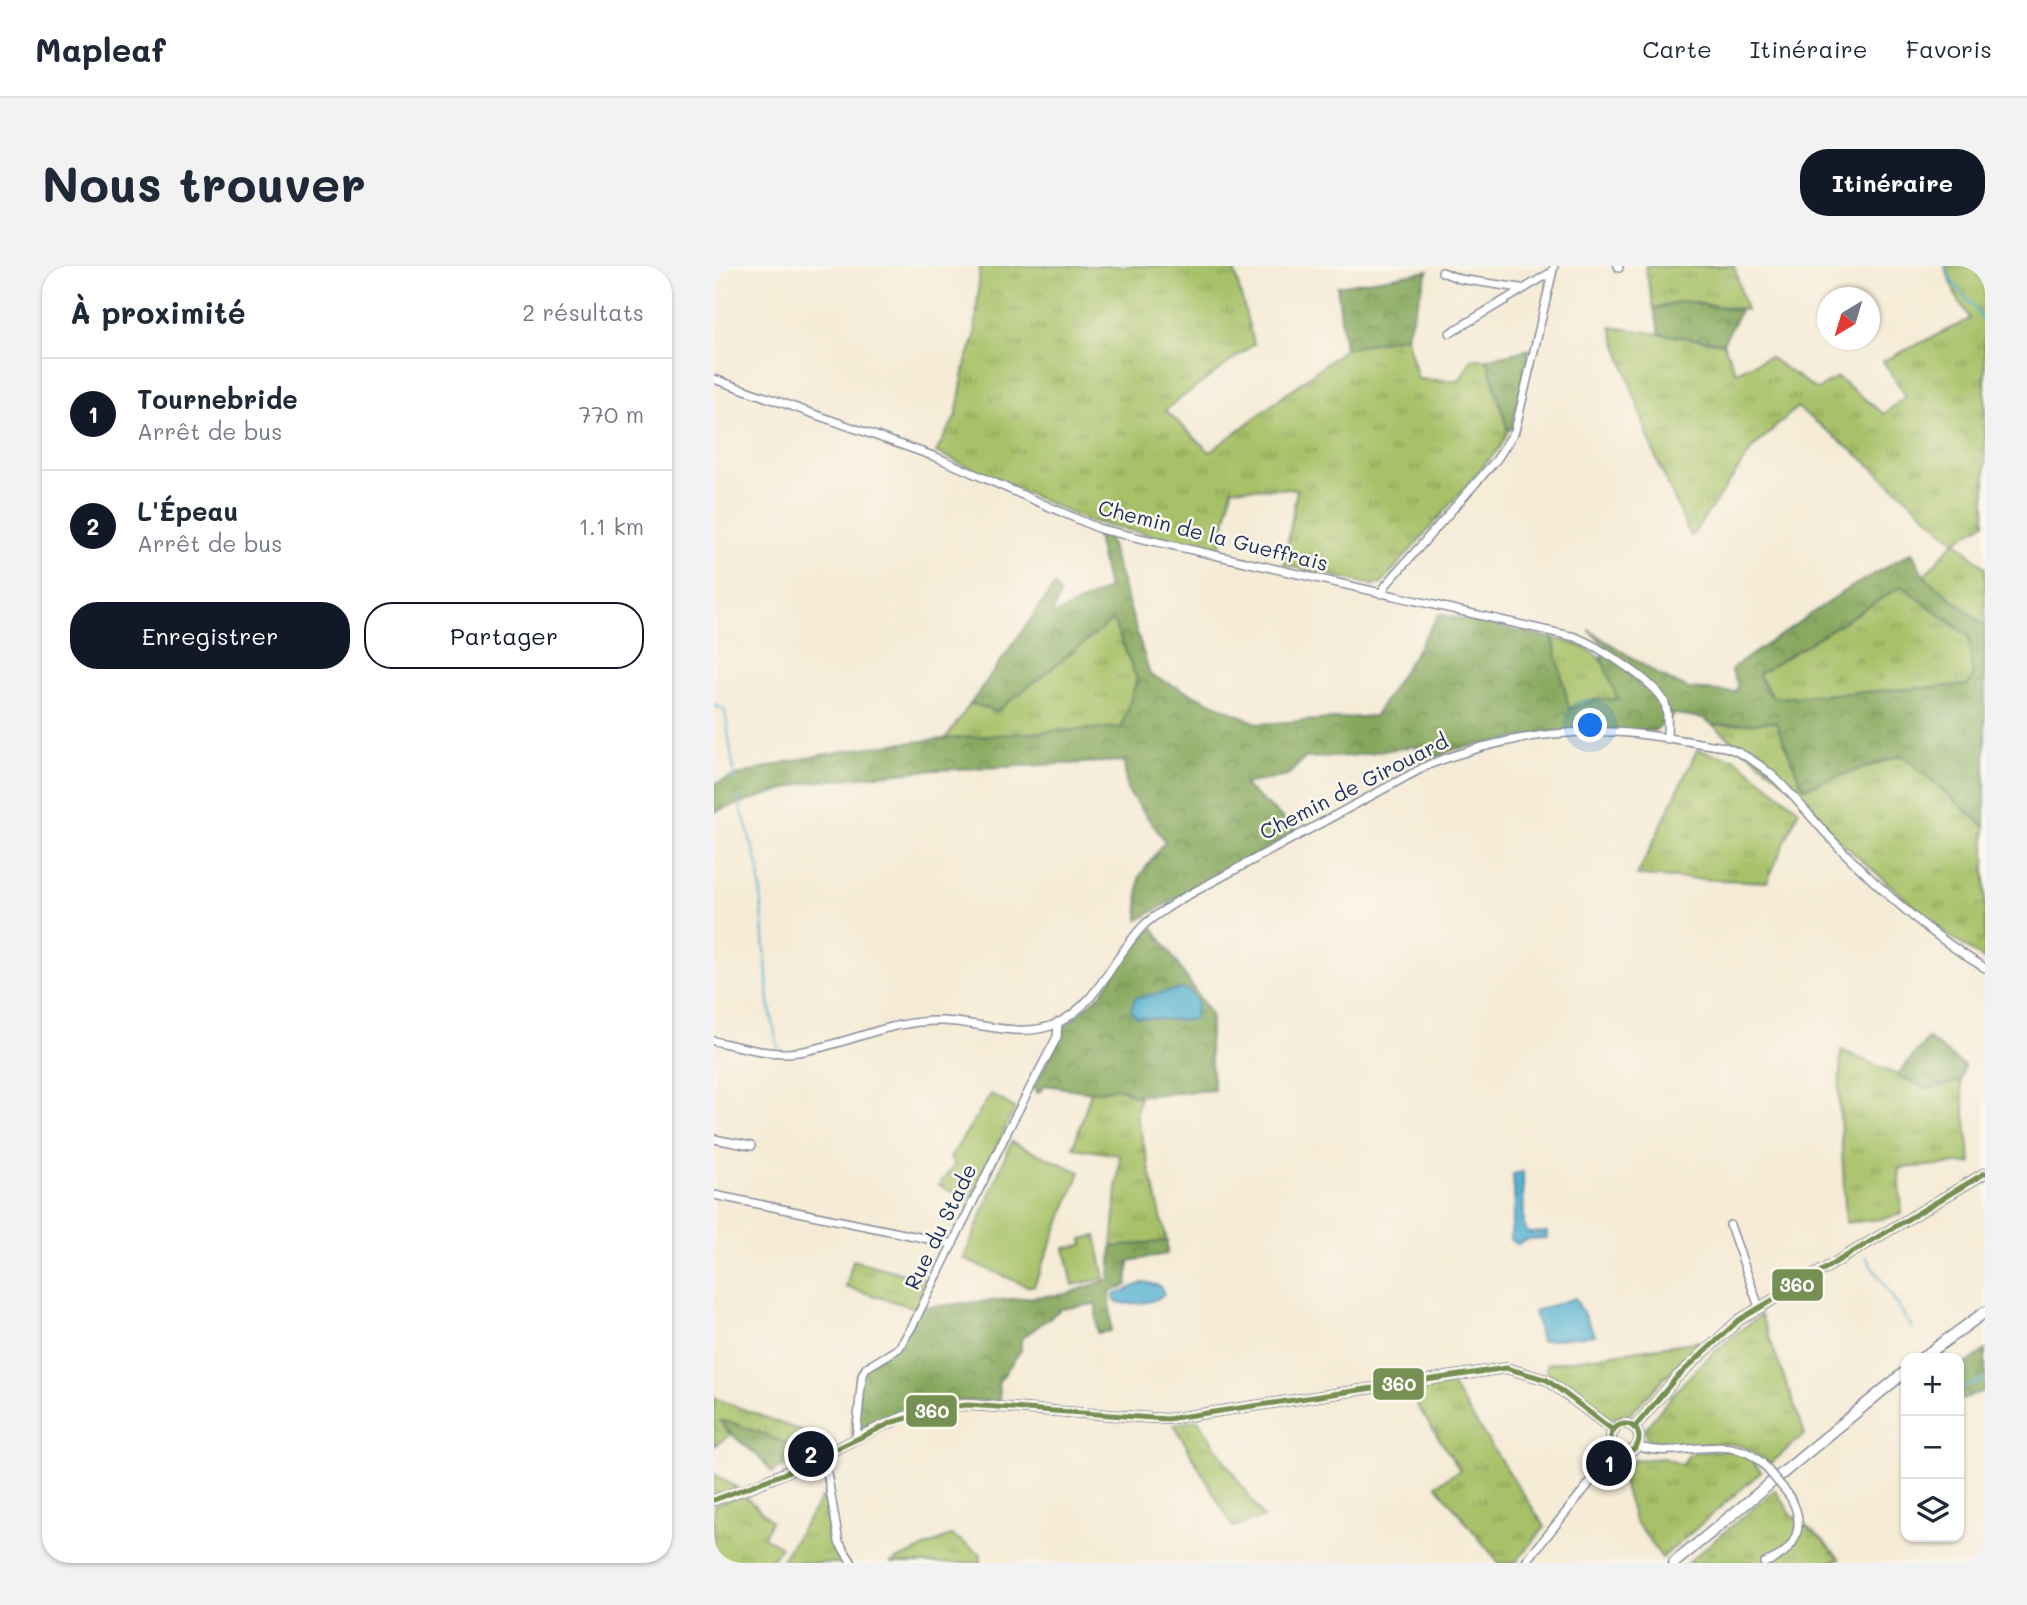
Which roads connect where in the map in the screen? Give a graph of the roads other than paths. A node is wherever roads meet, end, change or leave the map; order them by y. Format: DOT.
graph roads {
  1 [pos="1552,270"];
  2 [pos="1442,272"];
  3 [pos="1533,284"];
  4 [pos="1521,289"];
  5 [pos="1545,296"];
  6 [pos="1450,333"];
  7 [pos="714,379"];
  8 [pos="1381,594"];
  9 [pos="1667,739"];
  10 [pos="1985,968"];
  11 [pos="1058,1022"];
  12 [pos="714,1041"];
  13 [pos="714,1139"];
  14 [pos="751,1146"];
  15 [pos="1985,1173"];
  16 [pos="714,1195"];
  17 [pos="1730,1225"];
  18 [pos="953,1244"];
  19 [pos="1759,1307"];
  20 [pos="1985,1312"];
  21 [pos="1929,1353"];
  22 [pos="1901,1375"];
  23 [pos="1634,1428"];
  24 [pos="1614,1431"];
  25 [pos="856,1438"];
  26 [pos="1637,1446"];
  27 [pos="1617,1449"];
  28 [pos="824,1455"];
  29 [pos="714,1500"];
  30 [pos="852,1563"];
  31 [pos="1525,1563"];
  32 [pos="1674,1563"];
  33 [pos="1764,1563"];
  1 -- 3 [label="street"];
  1 -- 5 [label="street"];
  2 -- 4 [label="street"];
  3 -- 4 [label="street"];
  3 -- 5 [label="street"];
  4 -- 6 [label="street"];
  5 -- 8 [label="street"];
  7 -- 8 [label="street, Chemin de la Gueffrais"];
  8 -- 9 [label="street, Chemin de la Gueffrais"];
  9 -- 10 [label="street, Chemin de Girouard"];
  9 -- 11 [label="street, Chemin de Girouard"];
  11 -- 12 [label="street, Chemin de Girouard"];
  11 -- 18 [label="street, Rue du Stade"];
  13 -- 14 [label="street"];
  15 -- 19 [label="main road"];
  16 -- 18 [label="street"];
  17 -- 19 [label="street"];
  18 -- 25 [label="street, Rue du Stade"];
  19 -- 23 [label="main road"];
  20 -- 21 [label="main road"];
  22 -- 32 [label="main road"];
  23 -- 24 [label="main road"];
  23 -- 26 [label="main road"];
  24 -- 25 [label="main road"];
  24 -- 27 [label="main road"];
  25 -- 28 [label="main road"];
  26 -- 27 [label="main road"];
  26 -- 33 [label="street, bridge"];
  27 -- 31 [label="street"];
  28 -- 29 [label="main road"];
  28 -- 30 [label="street"];
}
